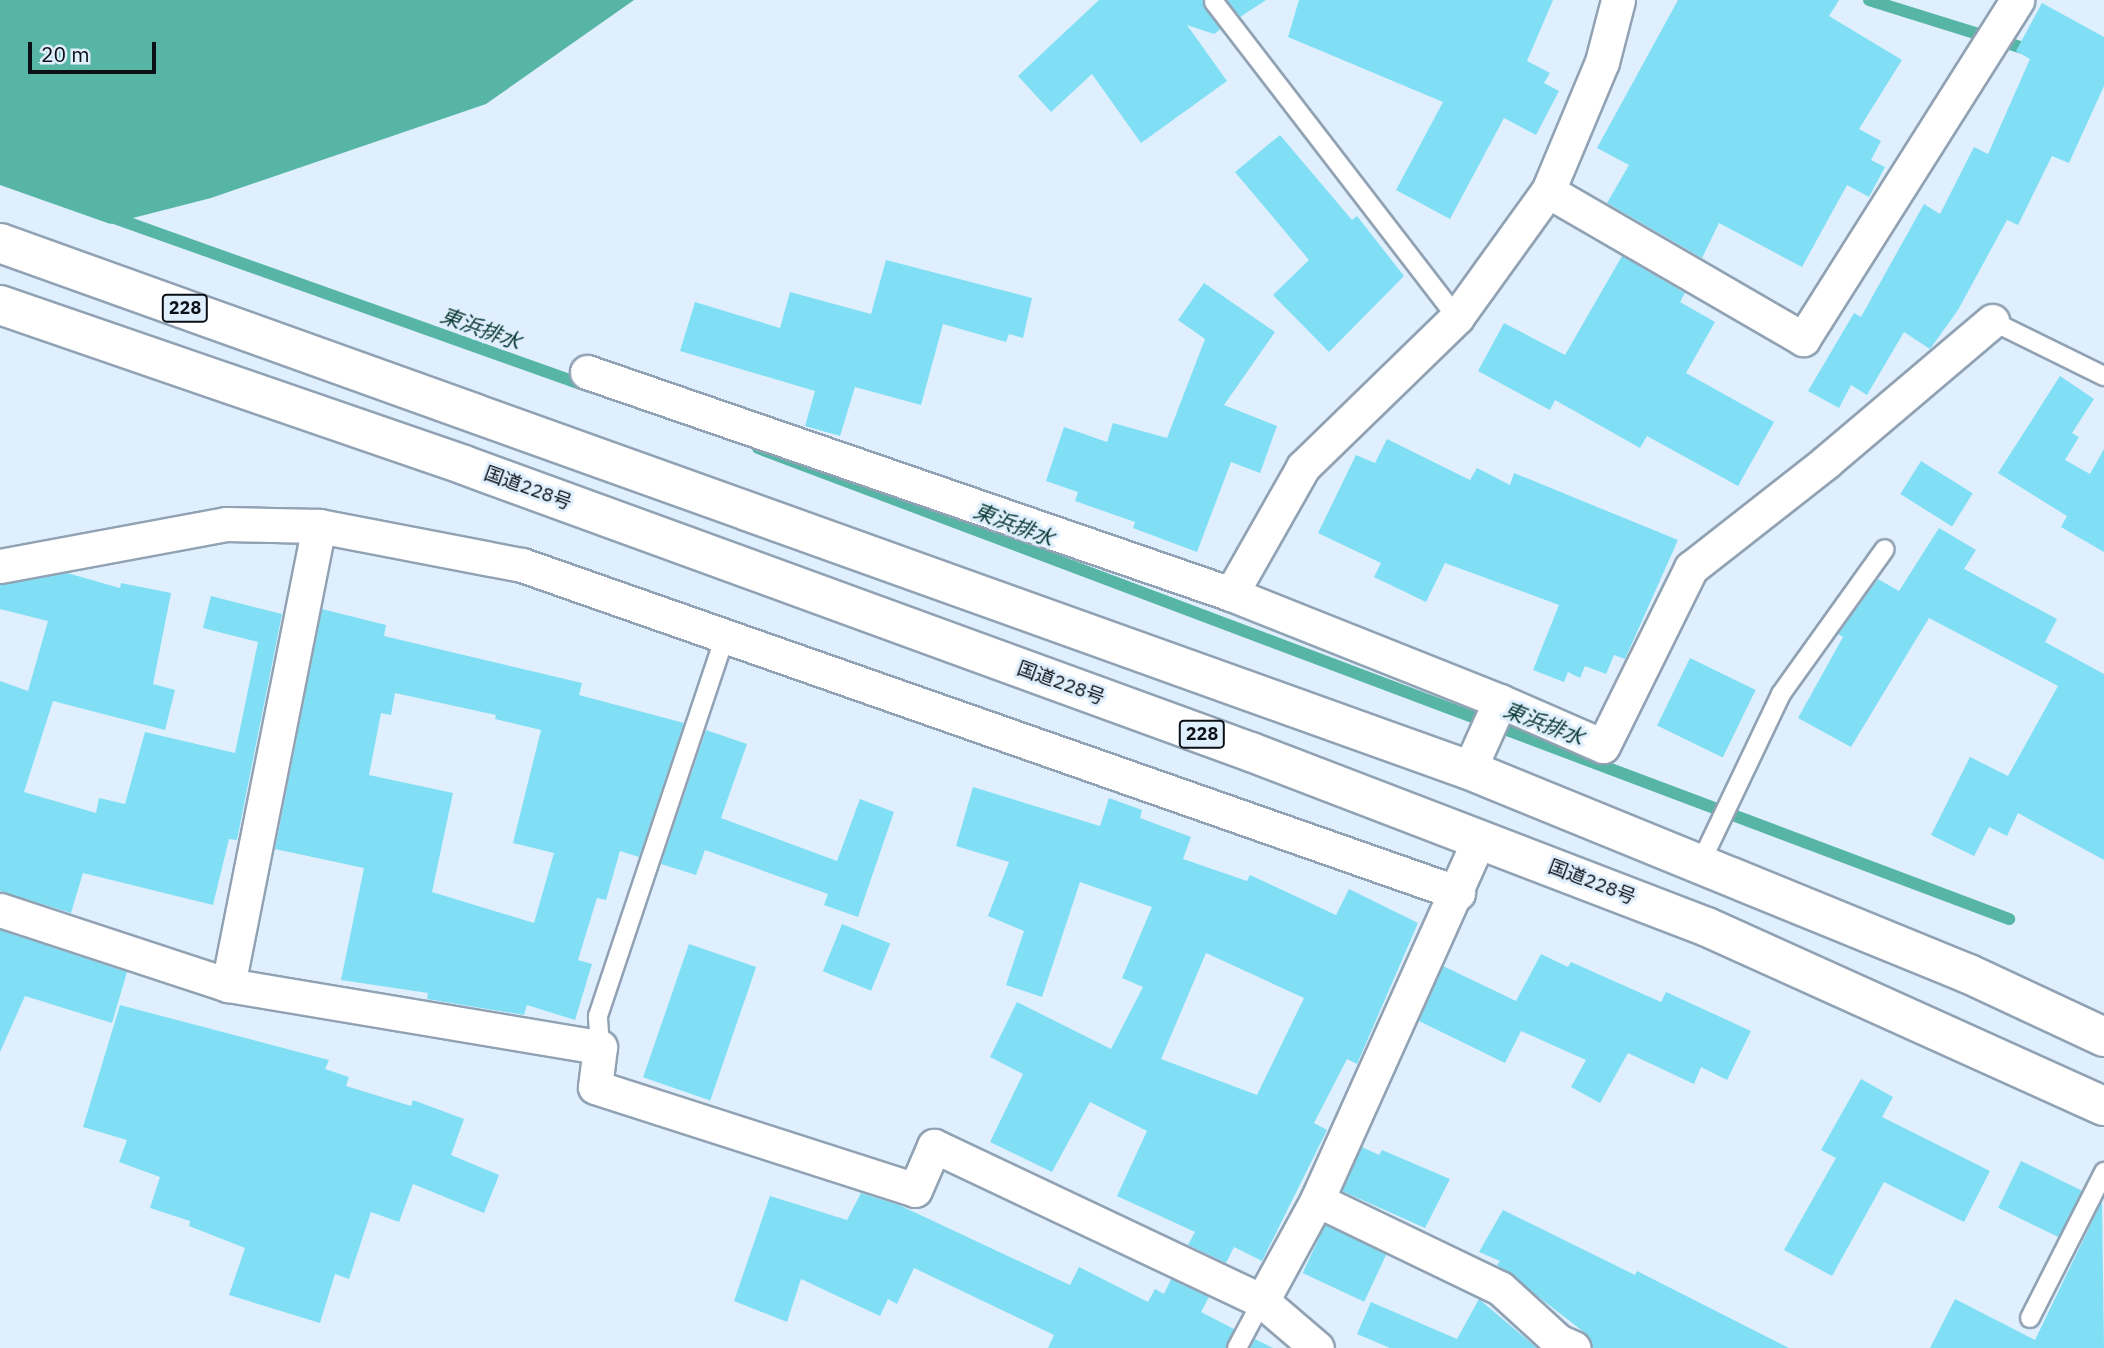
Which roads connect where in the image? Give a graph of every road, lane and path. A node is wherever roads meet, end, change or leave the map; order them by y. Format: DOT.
graph roads {
  1 [pos="1618,0"];
  2 [pos="2017,0"];
  3 [pos="1214,2"];
  4 [pos="1548,191"];
  5 [pos="0,243"];
  6 [pos="0,305"];
  7 [pos="1457,317"];
  8 [pos="1992,321"];
  9 [pos="587,372"];
  10 [pos="2104,376"];
  11 [pos="319,526"];
  12 [pos="1885,549"];
  13 [pos="0,566"];
  14 [pos="1231,594"];
  15 [pos="725,636"];
  16 [pos="1500,701"];
  17 [pos="1469,770"];
  18 [pos="1479,839"];
  19 [pos="1700,864"];
  20 [pos="1458,893"];
  21 [pos="0,910"];
  22 [pos="228,985"];
  23 [pos="2104,1037"];
  24 [pos="600,1047"];
  25 [pos="2104,1105"];
  26 [pos="2104,1172"];
  27 [pos="1317,1200"];
  28 [pos="1262,1301"];
  29 [pos="2030,1318"];
  30 [pos="1237,1348"];
  31 [pos="1317,1348"];
  32 [pos="1574,1348"];
  1 -- 4 [label="street"];
  2 -- 4 [label="street"];
  3 -- 7 [label="lane"];
  4 -- 7 [label="street"];
  5 -- 17 [label="highway, 228"];
  6 -- 18 [label="highway, 国道228号 / 228"];
  7 -- 14 [label="street"];
  8 -- 10 [label="lane"];
  8 -- 16 [label="street"];
  9 -- 14 [label="street"];
  11 -- 13 [label="street"];
  11 -- 15 [label="street"];
  11 -- 22 [label="street"];
  12 -- 19 [label="lane"];
  14 -- 16 [label="street"];
  15 -- 20 [label="street"];
  15 -- 24 [label="lane"];
  16 -- 17 [label="street"];
  17 -- 19 [label="highway, 228"];
  18 -- 20 [label="street"];
  18 -- 25 [label="highway, 国道228号 / 228"];
  19 -- 23 [label="highway, 228"];
  20 -- 27 [label="street"];
  21 -- 22 [label="street"];
  22 -- 24 [label="street"];
  24 -- 28 [label="street"];
  26 -- 29 [label="lane"];
  27 -- 28 [label="street"];
  27 -- 32 [label="street"];
  28 -- 30 [label="lane"];
  28 -- 31 [label="street"];
}
